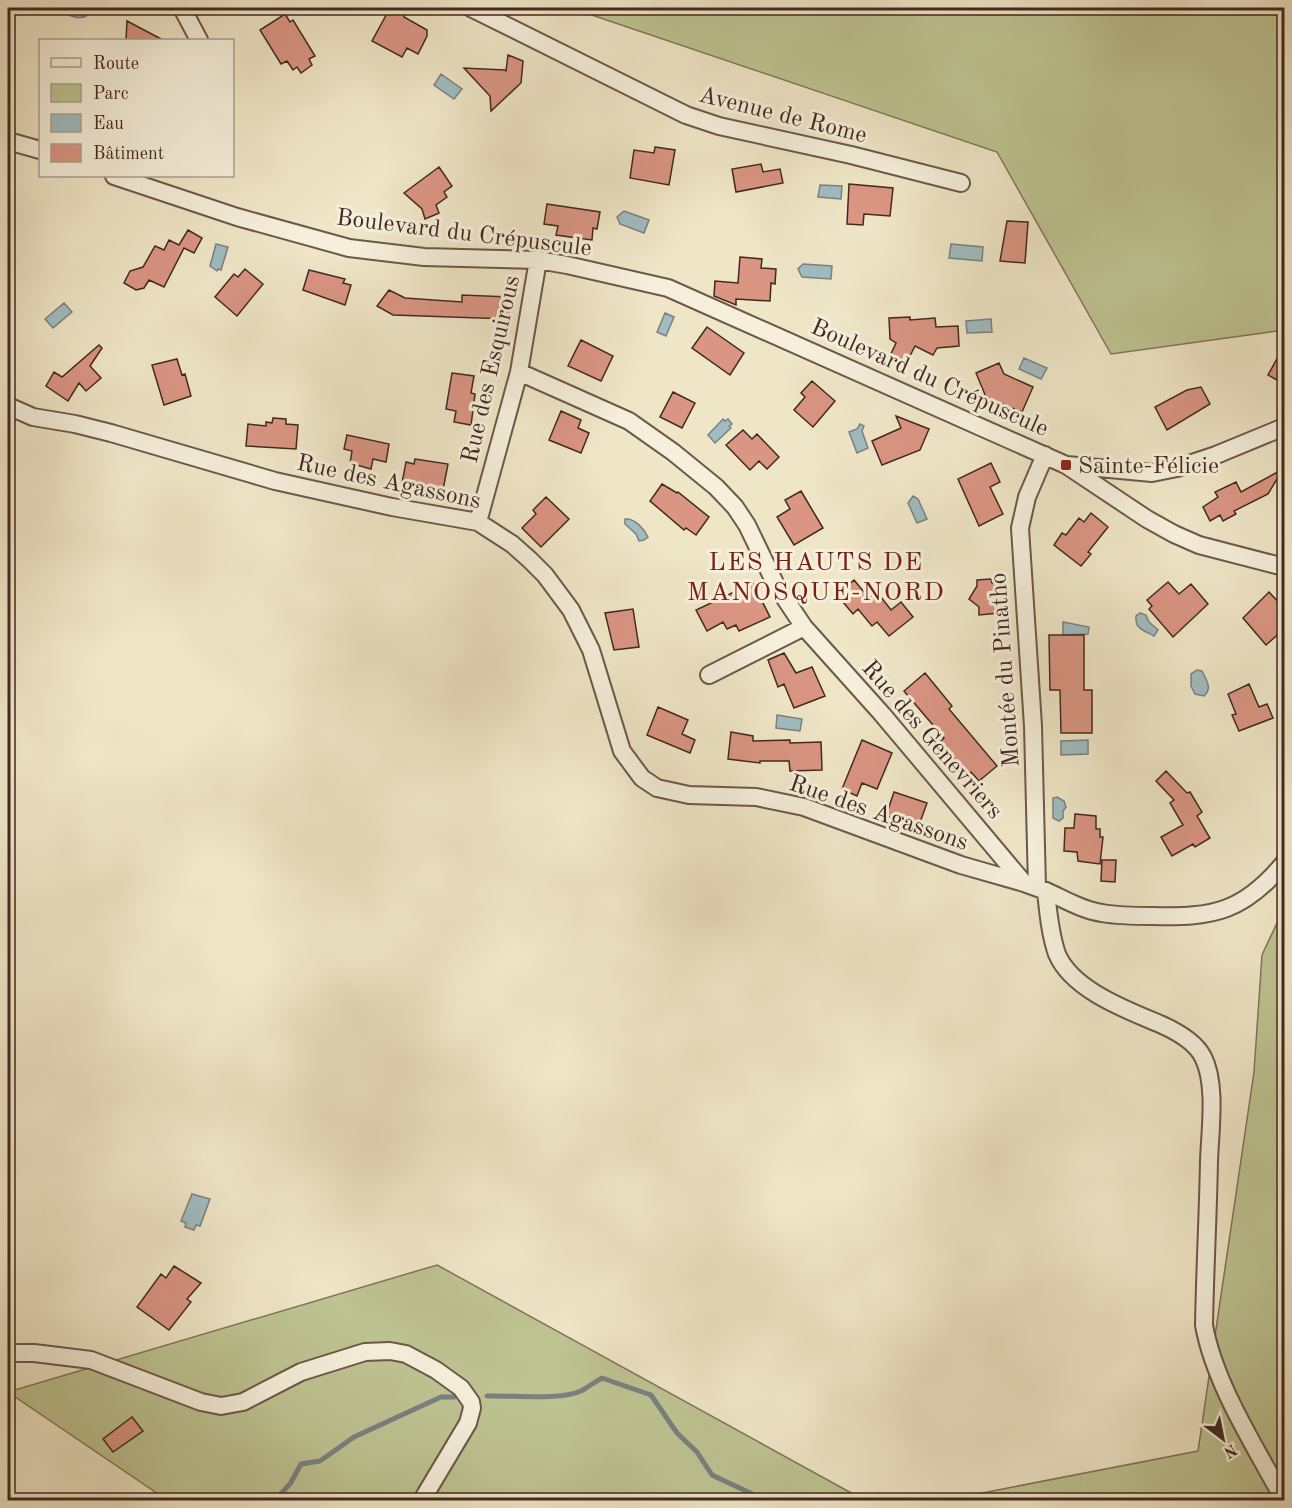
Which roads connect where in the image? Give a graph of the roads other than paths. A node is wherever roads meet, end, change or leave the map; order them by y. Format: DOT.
graph roads {
  1 [pos="182,8"];
  2 [pos="471,8"];
  3 [pos="198,39"];
  4 [pos="8,141"];
  5 [pos="39,150"];
  6 [pos="117,177"];
  7 [pos="962,183"];
  8 [pos="538,260"];
  9 [pos="519,372"];
  10 [pos="8,406"];
  11 [pos="1284,427"];
  12 [pos="1045,455"];
  13 [pos="1066,465"];
  14 [pos="477,522"];
  15 [pos="1284,567"];
  16 [pos="804,627"];
  17 [pos="709,675"];
  18 [pos="1284,863"];
  19 [pos="1036,887"];
  20 [pos="8,1353"];
  21 [pos="422,1500"];
  22 [pos="1284,1500"];
  1 -- 3 [label="street"];
  2 -- 7 [label="street, Avenue de Rome"];
  4 -- 5 [label="street"];
  6 -- 8 [label="street, Boulevard du Crépuscule"];
  8 -- 9 [label="street, Rue des Esquirous"];
  8 -- 12 [label="street, Boulevard du Crépuscule"];
  9 -- 14 [label="street, Rue des Esquirous"];
  9 -- 16 [label="street, Rue des Genevriers"];
  10 -- 14 [label="street, Rue des Agassons"];
  11 -- 13 [label="street"];
  12 -- 13 [label="street, Boulevard du Crépuscule"];
  12 -- 19 [label="street, Montée du Pinatho"];
  13 -- 15 [label="street"];
  14 -- 19 [label="street, Rue des Agassons"];
  16 -- 17 [label="street"];
  16 -- 19 [label="street, Rue des Genevriers"];
  18 -- 19 [label="street, Rue des Agassons"];
  19 -- 22 [label="street, Montée du Pinatho"];
  20 -- 21 [label="street"];
}
